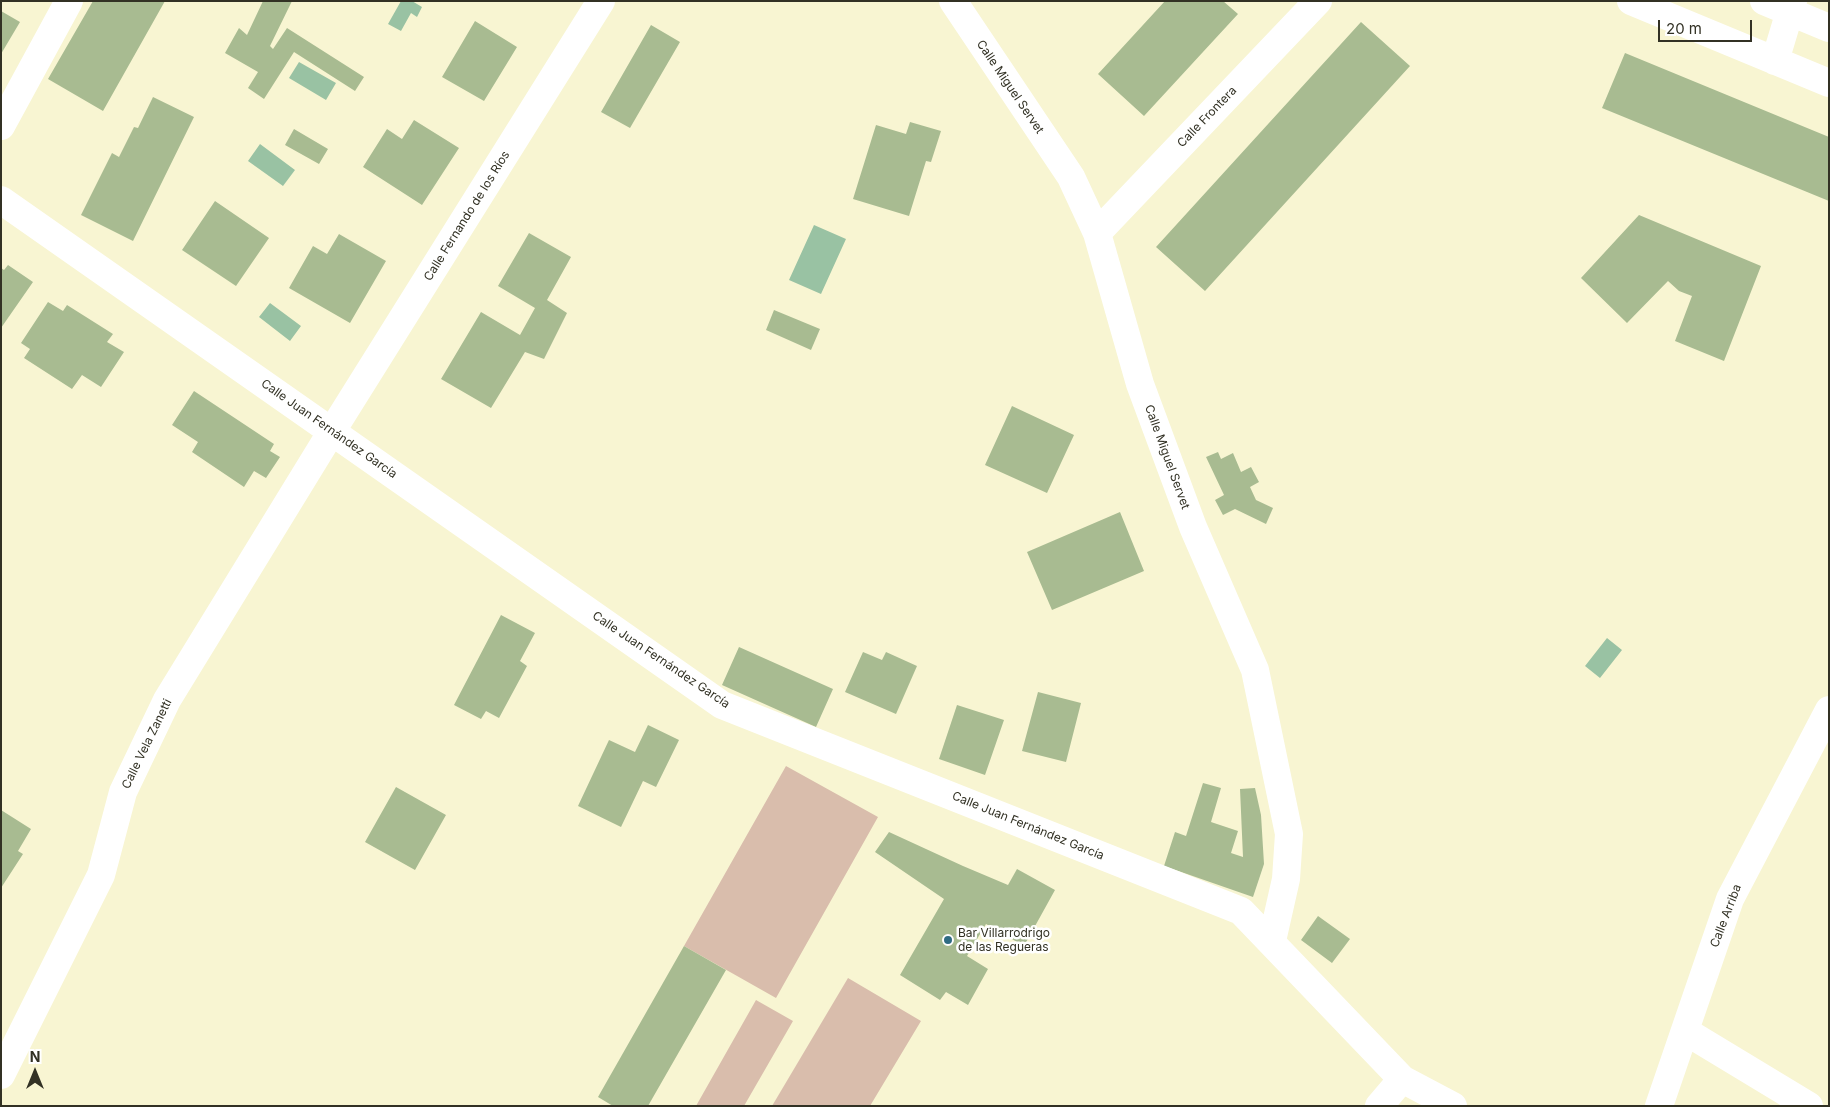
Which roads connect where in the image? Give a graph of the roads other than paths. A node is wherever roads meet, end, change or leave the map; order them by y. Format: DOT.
graph roads {
  1 [pos="70,1"];
  2 [pos="601,1"];
  3 [pos="954,1"];
  4 [pos="1318,1"];
  5 [pos="1631,1"];
  6 [pos="1764,1"];
  7 [pos="1791,7"];
  8 [pos="1829,28"];
  9 [pos="1775,61"];
  10 [pos="1829,84"];
  11 [pos="1,126"];
  12 [pos="1,200"];
  13 [pos="1097,233"];
  14 [pos="332,431"];
  15 [pos="1829,710"];
  16 [pos="1272,941"];
  17 [pos="1685,1031"];
  18 [pos="1,1075"];
  19 [pos="1402,1078"];
  20 [pos="1379,1106"];
  21 [pos="1453,1106"];
  22 [pos="1659,1106"];
  23 [pos="1809,1106"];
  1 -- 11 [label="street"];
  2 -- 14 [label="street, Calle Fernando de los Ríos"];
  3 -- 13 [label="street, Calle Miguel Servet"];
  4 -- 13 [label="street, Calle Frontera"];
  5 -- 9 [label="street"];
  6 -- 7 [label="street"];
  7 -- 8 [label="street"];
  7 -- 9 [label="street"];
  9 -- 10 [label="street"];
  12 -- 14 [label="street, Calle Juan Fernández García"];
  13 -- 16 [label="street, Calle Miguel Servet"];
  14 -- 16 [label="street, Calle Juan Fernández García"];
  14 -- 18 [label="street, Calle Vela Zanetti"];
  15 -- 17 [label="street, Calle Arriba"];
  16 -- 19 [label="street, Calle Juan Fernández García"];
  17 -- 22 [label="street, Calle Arriba"];
  17 -- 23 [label="street"];
  19 -- 20 [label="street"];
  19 -- 21 [label="street, Calle Juan Fernández García"];
}
